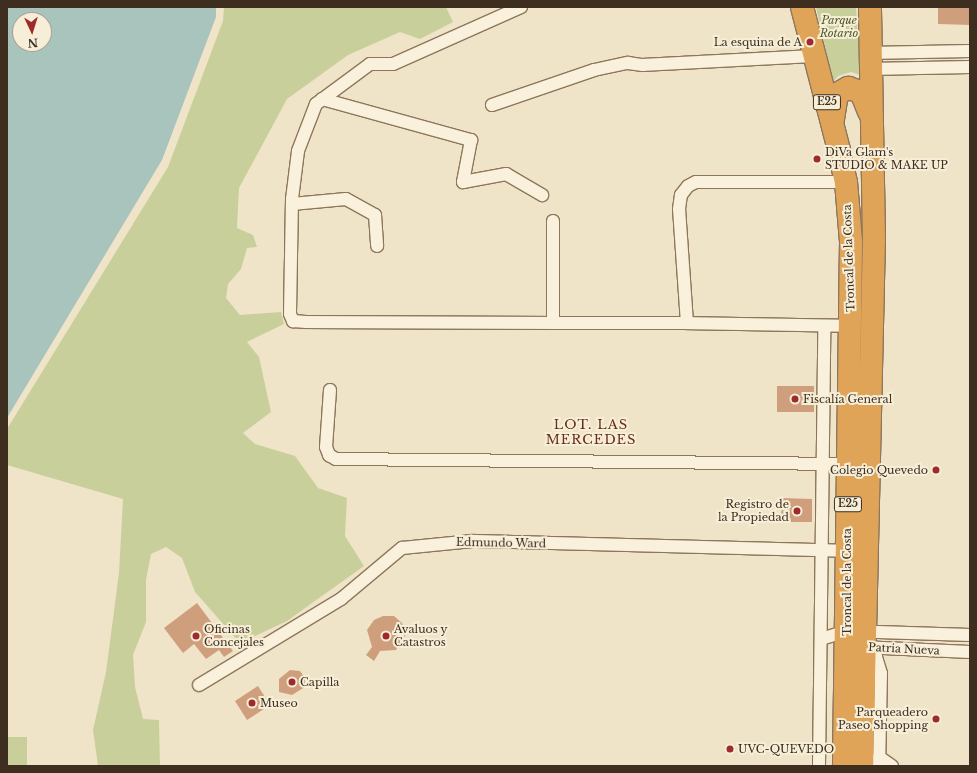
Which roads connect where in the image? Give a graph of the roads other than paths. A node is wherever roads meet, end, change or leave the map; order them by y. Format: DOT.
graph roads {
  1 [pos="521,7"];
  2 [pos="870,10"];
  3 [pos="805,12"];
  4 [pos="970,51"];
  5 [pos="817,56"];
  6 [pos="869,61"];
  7 [pos="970,67"];
  8 [pos="322,99"];
  9 [pos="492,105"];
  10 [pos="870,121"];
  11 [pos="832,125"];
  12 [pos="846,182"];
  13 [pos="542,195"];
  14 [pos="292,204"];
  15 [pos="553,221"];
  16 [pos="377,246"];
  17 [pos="553,323"];
  18 [pos="687,323"];
  19 [pos="824,326"];
  20 [pos="852,326"];
  21 [pos="330,390"];
  22 [pos="849,464"];
  23 [pos="822,465"];
  24 [pos="822,550"];
  25 [pos="847,551"];
  26 [pos="970,635"];
  27 [pos="821,639"];
  28 [pos="856,639"];
  29 [pos="970,652"];
  30 [pos="199,684"];
  31 [pos="873,763"];
  32 [pos="819,766"];
  33 [pos="844,766"];
  34 [pos="892,766"];
  1 -- 8 [label="street"];
  2 -- 6 [label="highway, E25"];
  3 -- 5 [label="highway, E25"];
  4 -- 6 [label="street"];
  5 -- 9 [label="street"];
  5 -- 11 [label="highway, E25"];
  6 -- 7 [label="street"];
  6 -- 10 [label="highway, E25"];
  8 -- 13 [label="street"];
  8 -- 14 [label="street"];
  10 -- 11 [label="highway"];
  10 -- 28 [label="highway, Troncal de la Costa / E25"];
  11 -- 12 [label="highway, E25"];
  12 -- 18 [label="street"];
  12 -- 20 [label="highway, Troncal de la Costa / E25"];
  14 -- 16 [label="street"];
  14 -- 17 [label="street"];
  15 -- 17 [label="street"];
  17 -- 18 [label="street"];
  18 -- 19 [label="street"];
  19 -- 20 [label="street"];
  19 -- 23 [label="street"];
  20 -- 22 [label="highway, Troncal de la Costa / E25"];
  21 -- 23 [label="street"];
  22 -- 23 [label="street"];
  22 -- 25 [label="highway, Troncal de la Costa / E25"];
  23 -- 24 [label="street"];
  24 -- 25 [label="street, Edmundo Ward"];
  24 -- 27 [label="street"];
  24 -- 30 [label="street, Edmundo Ward"];
  25 -- 28 [label="highway, Troncal de la Costa / E25"];
  26 -- 28 [label="street, Patria Nueva"];
  27 -- 28 [label="street, Patria Nueva"];
  27 -- 32 [label="street"];
  28 -- 29 [label="street, Patria Nueva"];
  28 -- 31 [label="highway, Troncal de la Costa / E25"];
  28 -- 33 [label="highway, Troncal de la Costa / E25"];
  31 -- 34 [label="street"];
}
